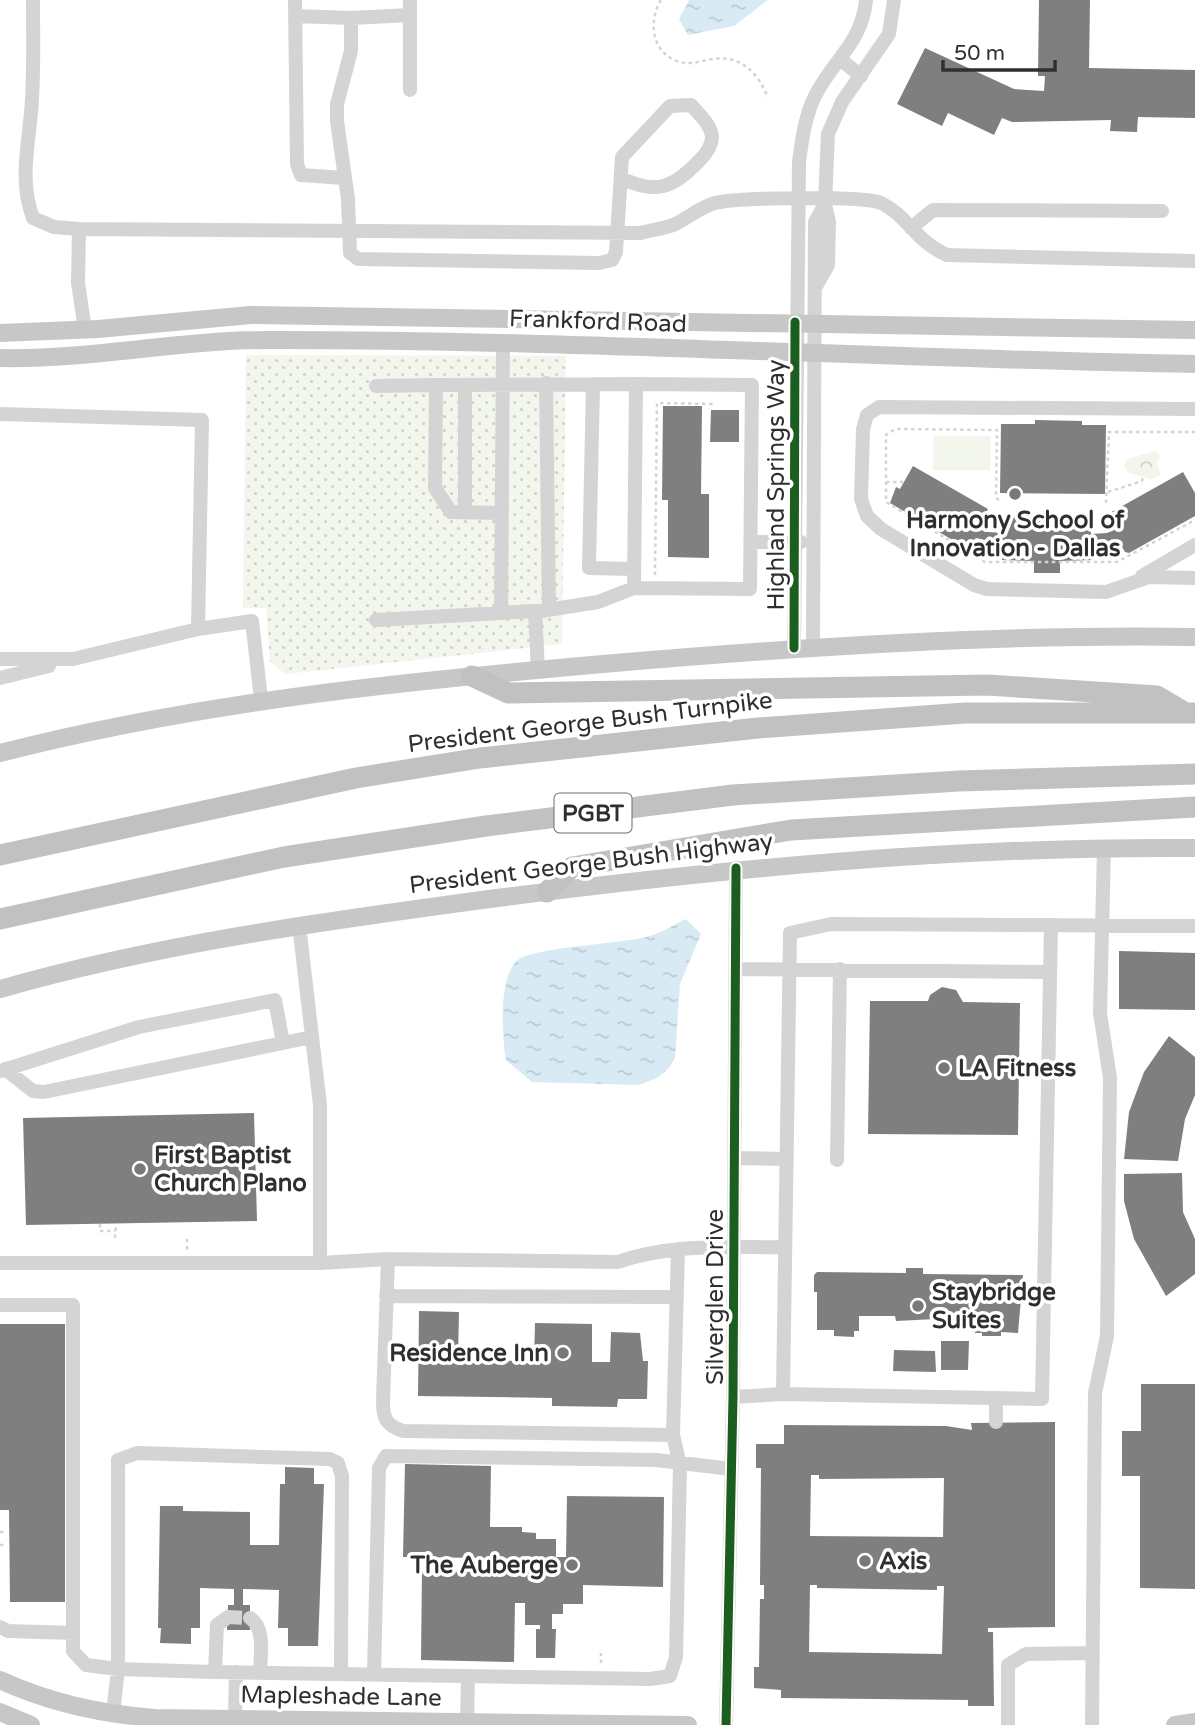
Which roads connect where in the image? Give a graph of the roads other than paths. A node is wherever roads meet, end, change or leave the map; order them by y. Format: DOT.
graph roads {
  1 [pos="33,0"];
  2 [pos="295,0"];
  3 [pos="866,0"];
  4 [pos="894,0"];
  5 [pos="410,8"];
  6 [pos="295,16"];
  7 [pos="351,18"];
  8 [pos="840,60"];
  9 [pos="861,76"];
  10 [pos="410,90"];
  11 [pos="344,178"];
  12 [pos="621,178"];
  13 [pos="797,200"];
  14 [pos="825,202"];
  15 [pos="1162,211"];
  16 [pos="911,228"];
  17 [pos="79,229"];
  18 [pos="349,231"];
  19 [pos="617,232"];
  20 [pos="1195,261"];
  21 [pos="795,322"];
  22 [pos="814,323"];
  23 [pos="85,330"];
  24 [pos="1195,330"];
  25 [pos="0,333"];
  26 [pos="503,342"];
  27 [pos="796,351"];
  28 [pos="814,352"];
  29 [pos="0,358"];
  30 [pos="1195,364"];
  31 [pos="546,383"];
  32 [pos="502,384"];
  33 [pos="593,384"];
  34 [pos="636,384"];
  35 [pos="436,385"];
  36 [pos="465,385"];
  37 [pos="376,386"];
  38 [pos="1195,409"];
  39 [pos="0,414"];
  40 [pos="465,512"];
  41 [pos="501,513"];
  42 [pos="751,542"];
  43 [pos="795,542"];
  44 [pos="813,542"];
  45 [pos="1195,545"];
  46 [pos="634,569"];
  47 [pos="1195,578"];
  48 [pos="1135,580"];
  49 [pos="634,588"];
  50 [pos="542,610"];
  51 [pos="500,614"];
  52 [pos="376,620"];
  53 [pos="198,629"];
  54 [pos="1195,637"];
  55 [pos="813,647"];
  56 [pos="794,648"];
  57 [pos="0,659"];
  58 [pos="74,659"];
  59 [pos="538,670"];
  60 [pos="472,676"];
  61 [pos="0,678"];
  62 [pos="261,699"];
  63 [pos="1191,713"];
  64 [pos="0,753"];
  65 [pos="1195,774"];
  66 [pos="1195,807"];
  67 [pos="1104,848"];
  68 [pos="1195,848"];
  69 [pos="0,855"];
  70 [pos="736,869"];
  71 [pos="547,892"];
  72 [pos="0,919"];
  73 [pos="299,925"];
  74 [pos="1051,925"];
  75 [pos="1104,926"];
  76 [pos="1195,926"];
  77 [pos="737,969"];
  78 [pos="790,969"];
  79 [pos="840,969"];
  80 [pos="1049,972"];
  81 [pos="0,989"];
  82 [pos="312,1037"];
  83 [pos="283,1043"];
  84 [pos="2,1070"];
  85 [pos="735,1158"];
  86 [pos="787,1159"];
  87 [pos="837,1160"];
  88 [pos="785,1247"];
  89 [pos="734,1248"];
  90 [pos="678,1249"];
  91 [pos="388,1259"];
  92 [pos="0,1263"];
  93 [pos="320,1264"];
  94 [pos="386,1296"];
  95 [pos="677,1297"];
  96 [pos="0,1305"];
  97 [pos="783,1394"];
  98 [pos="733,1397"];
  99 [pos="996,1398"];
  100 [pos="996,1422"];
  101 [pos="673,1435"];
  102 [pos="680,1465"];
  103 [pos="731,1469"];
  104 [pos="228,1617"];
  105 [pos="250,1618"];
  106 [pos="0,1626"];
  107 [pos="74,1633"];
  108 [pos="1092,1653"];
  109 [pos="118,1670"];
  110 [pos="215,1672"];
  111 [pos="236,1672"];
  112 [pos="260,1673"];
  113 [pos="341,1674"];
  114 [pos="373,1674"];
  115 [pos="468,1676"];
  116 [pos="0,1679"];
  117 [pos="0,1712"];
  118 [pos="113,1714"];
  119 [pos="235,1722"];
  120 [pos="1195,1722"];
  121 [pos="467,1723"];
  122 [pos="31,1725"];
  123 [pos="688,1725"];
  124 [pos="726,1725"];
  125 [pos="1007,1725"];
  126 [pos="1092,1725"];
  127 [pos="1175,1725"];
  1 -- 17 [label="street"];
  2 -- 6 [label="street"];
  3 -- 8 [label="street, Highland Springs Way"];
  4 -- 9 [label="street, Highland Springs Way"];
  5 -- 7 [label="street"];
  5 -- 10 [label="street"];
  6 -- 7 [label="street"];
  6 -- 11 [label="street"];
  7 -- 11 [label="street"];
  8 -- 9 [label="street"];
  8 -- 13 [label="street, Highland Springs Way"];
  9 -- 14 [label="street, Highland Springs Way"];
  11 -- 18 [label="street"];
  12 -- 12 [label="street"];
  12 -- 19 [label="street"];
  13 -- 14 [label="street"];
  13 -- 19 [label="street"];
  13 -- 21 [label="street, Highland Springs Way"];
  14 -- 16 [label="street"];
  14 -- 22 [label="street, Highland Springs Way"];
  15 -- 16 [label="street"];
  16 -- 20 [label="street"];
  17 -- 18 [label="street"];
  17 -- 23 [label="street"];
  18 -- 19 [label="street"];
  18 -- 19 [label="street"];
  21 -- 22 [label="main road, Frankford Road"];
  21 -- 23 [label="main road, Frankford Road"];
  21 -- 27 [label="street, Highland Springs Way"];
  22 -- 24 [label="main road, Frankford Road"];
  22 -- 28 [label="street, Highland Springs Way"];
  23 -- 25 [label="main road, Frankford Road"];
  26 -- 27 [label="main road, Frankford Road"];
  26 -- 29 [label="main road, Frankford Road"];
  26 -- 32 [label="street"];
  27 -- 28 [label="main road, Frankford Road"];
  27 -- 43 [label="street, Highland Springs Way"];
  28 -- 30 [label="main road, Frankford Road"];
  28 -- 44 [label="street, Highland Springs Way"];
  31 -- 32 [label="street"];
  31 -- 33 [label="street"];
  31 -- 50 [label="street"];
  32 -- 36 [label="street"];
  32 -- 41 [label="street"];
  33 -- 34 [label="street"];
  33 -- 46 [label="street"];
  34 -- 42 [label="street"];
  34 -- 46 [label="street"];
  35 -- 36 [label="street"];
  35 -- 37 [label="street"];
  35 -- 40 [label="street"];
  36 -- 40 [label="street"];
  38 -- 48 [label="street"];
  39 -- 53 [label="street"];
  40 -- 41 [label="street"];
  41 -- 51 [label="street"];
  42 -- 43 [label="street"];
  42 -- 49 [label="street"];
  43 -- 44 [label="street"];
  43 -- 56 [label="street, Highland Springs Way"];
  44 -- 55 [label="street, Highland Springs Way"];
  45 -- 48 [label="street"];
  46 -- 49 [label="street"];
  47 -- 48 [label="street"];
  49 -- 50 [label="street"];
  50 -- 51 [label="street"];
  50 -- 59 [label="street"];
  51 -- 52 [label="street"];
  53 -- 58 [label="street"];
  53 -- 62 [label="street"];
  54 -- 55 [label="main road"];
  55 -- 56 [label="main road"];
  56 -- 59 [label="main road"];
  57 -- 58 [label="street"];
  58 -- 61 [label="street"];
  59 -- 60 [label="main road"];
  60 -- 62 [label="main road"];
  60 -- 63 [label="highway"];
  62 -- 64 [label="main road"];
  63 -- 69 [label="highway, President George Bush Turnpike"];
  65 -- 72 [label="highway, PGBT"];
  66 -- 71 [label="highway"];
  67 -- 68 [label="main road, President George Bush Highway"];
  67 -- 70 [label="main road, President George Bush Highway"];
  67 -- 75 [label="street"];
  70 -- 71 [label="main road, President George Bush Highway"];
  70 -- 77 [label="street, Silverglen Drive"];
  71 -- 73 [label="main road, President George Bush Highway"];
  73 -- 81 [label="main road, President George Bush Highway"];
  73 -- 82 [label="street"];
  74 -- 75 [label="street"];
  74 -- 78 [label="street"];
  74 -- 80 [label="street"];
  75 -- 76 [label="street"];
  75 -- 108 [label="street"];
  77 -- 78 [label="street"];
  77 -- 85 [label="street, Silverglen Drive"];
  78 -- 79 [label="street"];
  78 -- 86 [label="street"];
  79 -- 80 [label="street"];
  79 -- 87 [label="street"];
  80 -- 99 [label="street"];
  82 -- 83 [label="street"];
  82 -- 93 [label="street"];
  83 -- 84 [label="street"];
  83 -- 84 [label="street"];
  85 -- 86 [label="street"];
  85 -- 89 [label="street, Silverglen Drive"];
  86 -- 88 [label="street"];
  88 -- 89 [label="street"];
  88 -- 97 [label="street"];
  89 -- 90 [label="street"];
  89 -- 98 [label="street, Silverglen Drive"];
  90 -- 91 [label="street"];
  90 -- 95 [label="street"];
  91 -- 93 [label="street"];
  91 -- 94 [label="street"];
  92 -- 93 [label="street"];
  94 -- 95 [label="street"];
  94 -- 101 [label="street"];
  95 -- 101 [label="street"];
  96 -- 107 [label="street"];
  97 -- 98 [label="street"];
  97 -- 99 [label="street"];
  98 -- 103 [label="street, Silverglen Drive"];
  99 -- 100 [label="street"];
  101 -- 102 [label="street"];
  102 -- 103 [label="street"];
  102 -- 114 [label="street"];
  102 -- 115 [label="street"];
  103 -- 124 [label="street, Silverglen Drive"];
  104 -- 110 [label="street"];
  105 -- 112 [label="street"];
  106 -- 107 [label="street"];
  107 -- 109 [label="street"];
  108 -- 125 [label="street"];
  108 -- 126 [label="street"];
  109 -- 110 [label="street"];
  109 -- 113 [label="street"];
  109 -- 118 [label="street"];
  110 -- 111 [label="street"];
  111 -- 112 [label="street"];
  111 -- 119 [label="street"];
  112 -- 113 [label="street"];
  113 -- 114 [label="street"];
  114 -- 115 [label="street"];
  115 -- 121 [label="street"];
  116 -- 118 [label="main road, Mapleshade Lane"];
  117 -- 122 [label="main road"];
  118 -- 119 [label="main road, Mapleshade Lane"];
  119 -- 121 [label="main road, Mapleshade Lane"];
  120 -- 127 [label="main road"];
  121 -- 123 [label="main road, Mapleshade Lane"];
}
